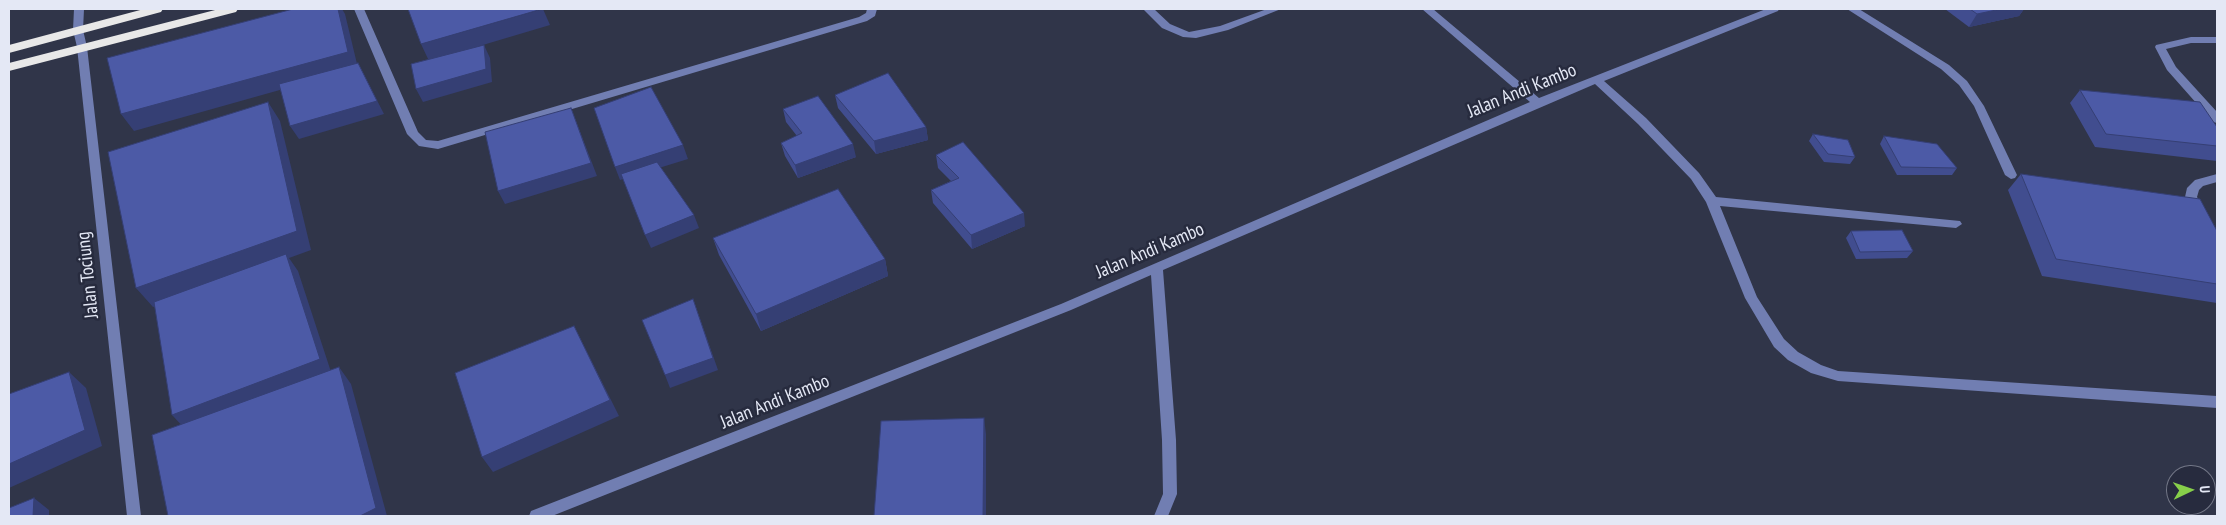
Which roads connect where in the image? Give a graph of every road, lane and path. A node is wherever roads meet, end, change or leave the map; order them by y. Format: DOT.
graph roads {
  1 [pos="79,9"];
  2 [pos="157,9"];
  3 [pos="232,9"];
  4 [pos="359,9"];
  5 [pos="872,9"];
  6 [pos="1148,9"];
  7 [pos="1276,9"];
  8 [pos="1427,9"];
  9 [pos="1774,9"];
  10 [pos="1852,9"];
  11 [pos="78,30"];
  12 [pos="2217,40"];
  13 [pos="82,47"];
  14 [pos="9,49"];
  15 [pos="9,67"];
  16 [pos="1598,81"];
  17 [pos="1538,104"];
  18 [pos="2217,118"];
  19 [pos="2011,175"];
  20 [pos="2217,178"];
  21 [pos="1712,201"];
  22 [pos="1956,224"];
  23 [pos="2217,241"];
  24 [pos="1157,268"];
  25 [pos="2217,402"];
  26 [pos="134,516"];
  27 [pos="536,516"];
  28 [pos="1161,516"];
  1 -- 11 [label="street, Jalan Tociung"];
  2 -- 11 [label="highway"];
  3 -- 13 [label="highway"];
  4 -- 5 [label="street"];
  6 -- 7 [label="street"];
  8 -- 17 [label="street"];
  9 -- 16 [label="street, Jalan Andi Kambo"];
  10 -- 19 [label="street"];
  11 -- 13 [label="street, Jalan Tociung"];
  11 -- 14 [label="highway"];
  12 -- 18 [label="street"];
  13 -- 15 [label="highway"];
  13 -- 26 [label="street, Jalan Tociung"];
  16 -- 17 [label="street, Jalan Andi Kambo"];
  16 -- 21 [label="street"];
  17 -- 24 [label="street, Jalan Andi Kambo"];
  20 -- 23 [label="street"];
  21 -- 22 [label="street"];
  21 -- 25 [label="street"];
  24 -- 27 [label="street, Jalan Andi Kambo"];
  24 -- 28 [label="street"];
}
